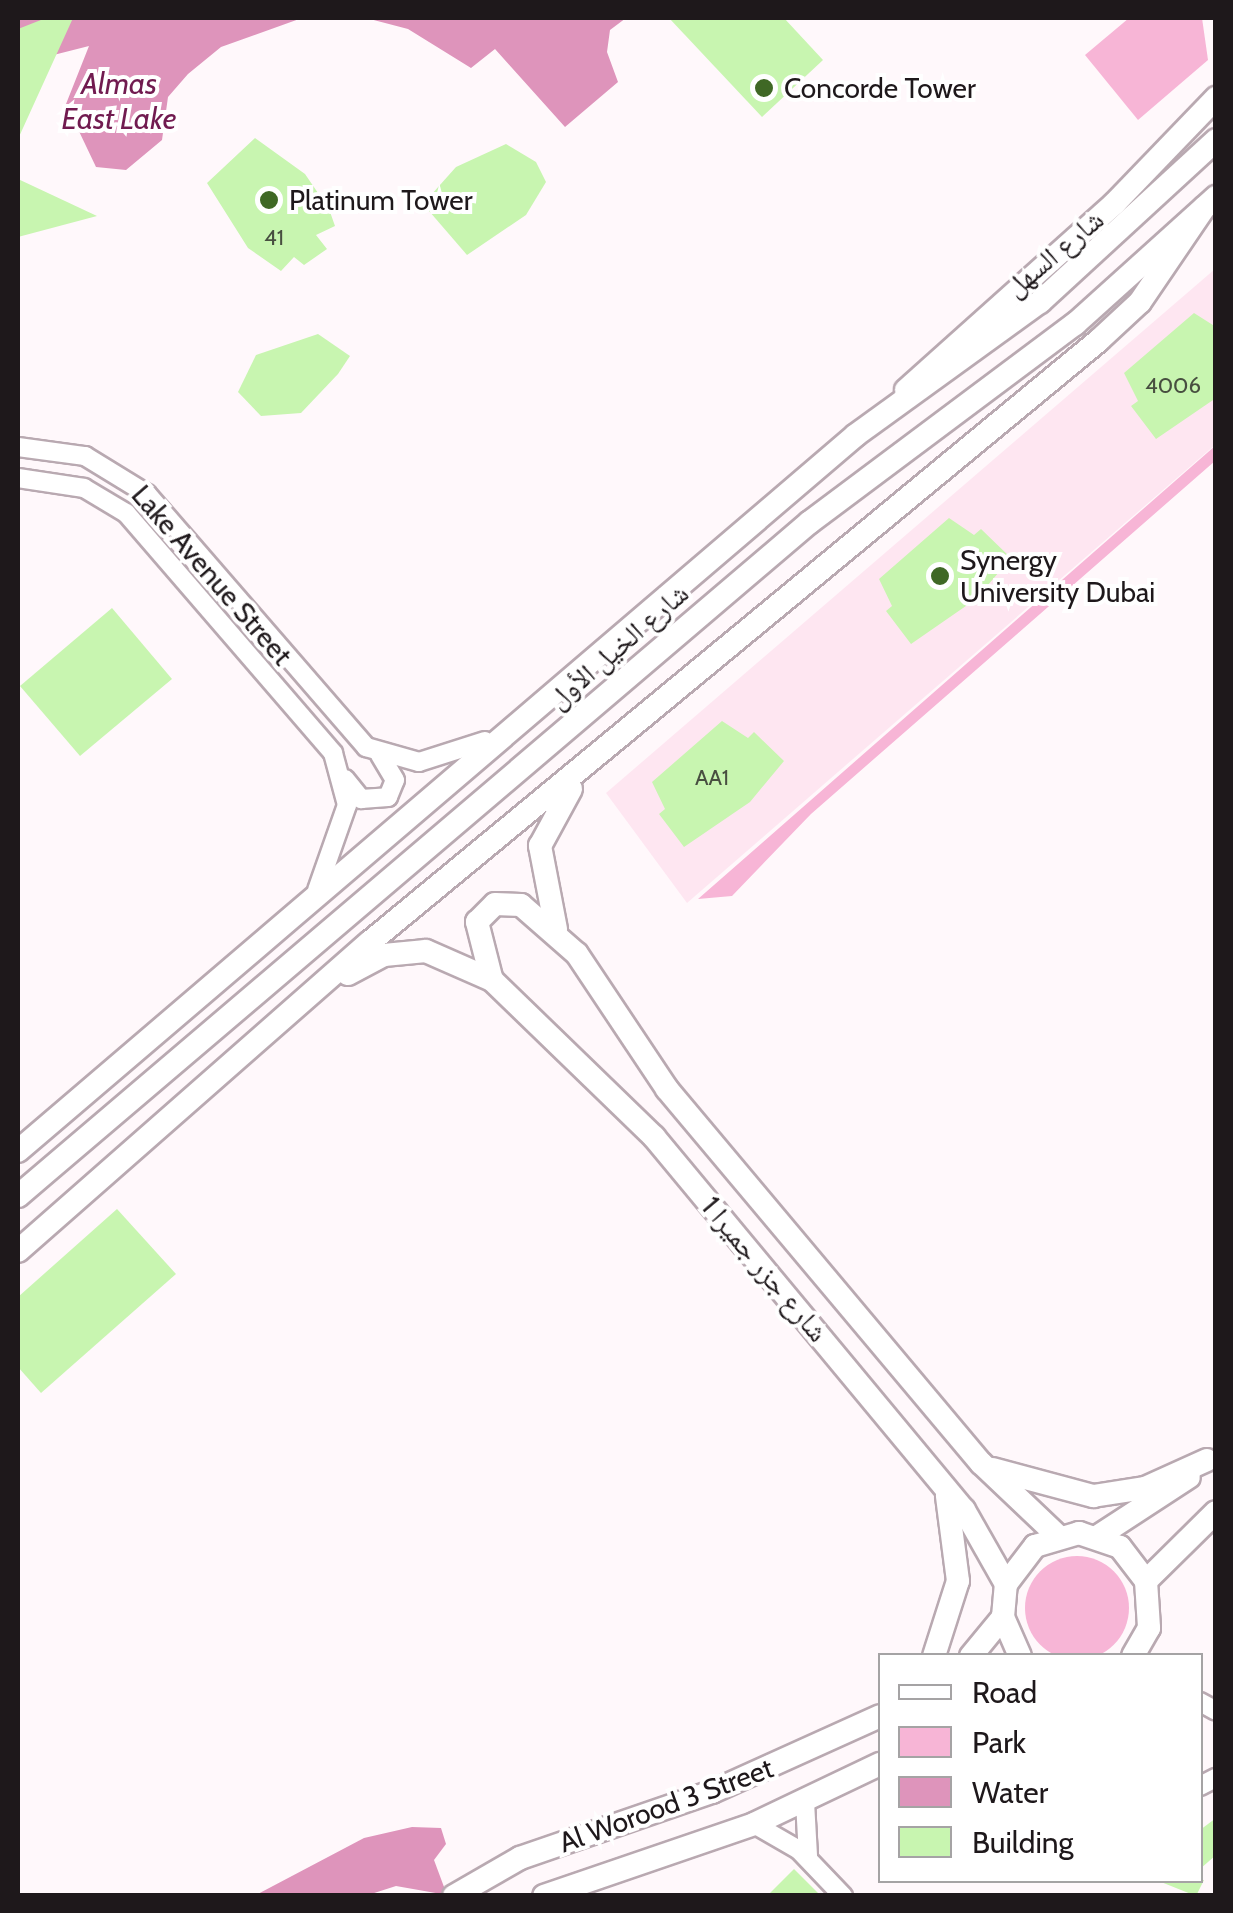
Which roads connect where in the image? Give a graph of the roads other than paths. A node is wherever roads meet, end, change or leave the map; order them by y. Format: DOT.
graph roads {
  1 [pos="1216,98"];
  2 [pos="1216,140"];
  3 [pos="1210,202"];
  4 [pos="891,407"];
  5 [pos="18,447"];
  6 [pos="18,478"];
  7 [pos="542,712"];
  8 [pos="612,738"];
  9 [pos="378,754"];
  10 [pos="344,779"];
  11 [pos="308,908"];
  12 [pos="560,937"];
  13 [pos="492,980"];
  14 [pos="288,1017"];
  15 [pos="18,1151"];
  16 [pos="18,1196"];
  17 [pos="18,1250"];
  18 [pos="1211,1455"];
  19 [pos="982,1463"];
  20 [pos="945,1488"];
  21 [pos="1216,1512"];
  22 [pos="1058,1536"];
  23 [pos="1100,1536"];
  24 [pos="1146,1581"];
  25 [pos="1006,1584"];
  26 [pos="1003,1617"];
  27 [pos="1149,1628"];
  28 [pos="935,1653"];
  29 [pos="973,1653"];
  30 [pos="1019,1653"];
  31 [pos="1134,1653"];
  32 [pos="1152,1653"];
  33 [pos="878,1717"];
  34 [pos="878,1765"];
  35 [pos="805,1802"];
  36 [pos="754,1824"];
  37 [pos="810,1861"];
  38 [pos="454,1896"];
  39 [pos="544,1896"];
  40 [pos="843,1896"];
  1 -- 4 [label="main road, شارع السهل"];
  2 -- 4 [label="main road, شارع الخيل الأول"];
  3 -- 8 [label="main road"];
  3 -- 16 [label="main road, شارع الخيل الأول"];
  4 -- 7 [label="main road, شارع الخيل الأول"];
  5 -- 9 [label="street, Lake Avenue Street"];
  6 -- 10 [label="street, Lake Avenue Street"];
  7 -- 9 [label="street"];
  7 -- 11 [label="main road, شارع الخيل الأول"];
  8 -- 12 [label="main road"];
  8 -- 14 [label="main road"];
  9 -- 10 [label="street"];
  10 -- 11 [label="street"];
  11 -- 15 [label="main road, شارع الخيل الأول"];
  12 -- 13 [label="main road"];
  12 -- 19 [label="main road, شارع جزر جميرا 1"];
  13 -- 14 [label="main road"];
  13 -- 20 [label="main road, شارع جزر جميرا 1"];
  14 -- 17 [label="main road"];
  18 -- 19 [label="main road"];
  18 -- 23 [label="main road"];
  19 -- 22 [label="main road, شارع جزر جميرا 1"];
  20 -- 25 [label="main road, شارع جزر جميرا 1"];
  20 -- 28 [label="main road"];
  21 -- 24 [label="main road"];
  22 -- 23 [label="main road"];
  22 -- 25 [label="main road"];
  23 -- 24 [label="main road"];
  24 -- 27 [label="main road"];
  25 -- 26 [label="main road"];
  26 -- 29 [label="main road"];
  26 -- 30 [label="main road"];
  27 -- 31 [label="main road"];
  27 -- 32 [label="street"];
  33 -- 38 [label="main road, Al Worood 3 Street"];
  34 -- 35 [label="main road, Al Worood 3 Street"];
  35 -- 36 [label="main road, Al Worood 3 Street"];
  35 -- 37 [label="street"];
  36 -- 37 [label="street"];
  36 -- 39 [label="main road, Al Worood 3 Street"];
  37 -- 40 [label="street"];
}
